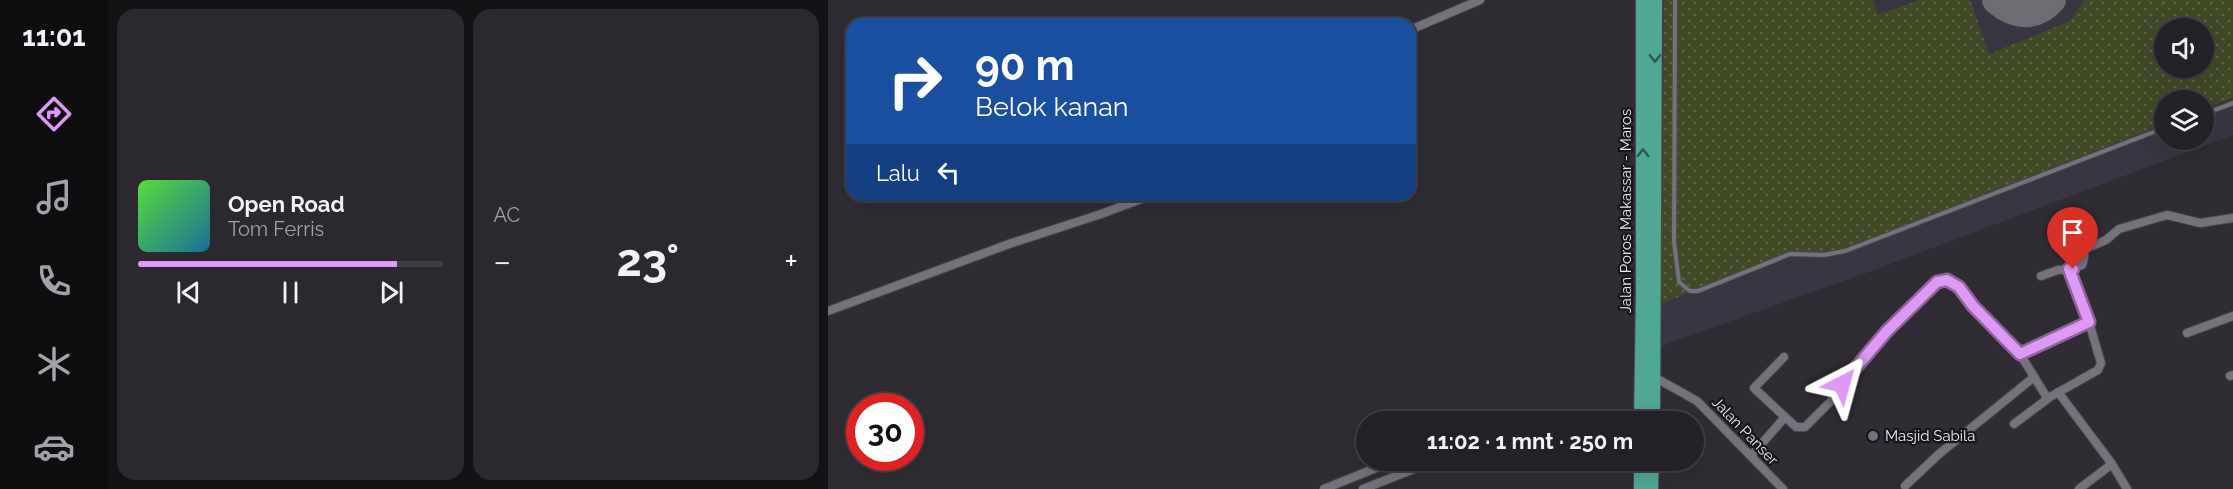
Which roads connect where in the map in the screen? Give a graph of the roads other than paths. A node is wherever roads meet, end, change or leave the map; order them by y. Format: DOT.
graph roads {
  1 [pos="1480,0"];
  2 [pos="1675,0"];
  3 [pos="1649,1"];
  4 [pos="1416,27"];
  5 [pos="2233,103"];
  6 [pos="2214,110"];
  7 [pos="2154,132"];
  8 [pos="1136,201"];
  9 [pos="2080,214"];
  10 [pos="2233,218"];
  11 [pos="2085,249"];
  12 [pos="2069,269"];
  13 [pos="2041,276"];
  14 [pos="828,311"];
  15 [pos="2233,316"];
  16 [pos="2089,322"];
  17 [pos="2187,333"];
  18 [pos="2020,354"];
  19 [pos="1784,357"];
  20 [pos="2034,376"];
  21 [pos="1654,377"];
  22 [pos="2054,394"];
  23 [pos="1641,411"];
  24 [pos="1653,411"];
  25 [pos="1785,417"];
  26 [pos="2014,424"];
  27 [pos="1750,456"];
  28 [pos="2112,464"];
  29 [pos="1369,471"];
  30 [pos="1409,471"];
  31 [pos="1641,471"];
  32 [pos="1652,471"];
  33 [pos="1905,486"];
  34 [pos="1324,489"];
  35 [pos="1363,489"];
  36 [pos="1641,489"];
  37 [pos="1651,489"];
  38 [pos="1783,489"];
  39 [pos="2079,489"];
  40 [pos="2127,489"];
  1 -- 4 [label="street"];
  2 -- 7 [label="lane"];
  3 -- 21 [label="highway, Jalan Poros Makassar - Maros, one-way"];
  23 -- 3 [label="highway, Jalan Poros Makassar - Maros, one-way"];
  5 -- 6 [label="lane"];
  8 -- 14 [label="street"];
  9 -- 11 [label="street"];
  10 -- 11 [label="street"];
  11 -- 12 [label="street"];
  12 -- 13 [label="street"];
  12 -- 16 [label="street"];
  15 -- 17 [label="street"];
  16 -- 18 [label="street"];
  16 -- 22 [label="street"];
  18 -- 20 [label="street"];
  18 -- 25 [label="street"];
  19 -- 25 [label="street"];
  20 -- 22 [label="street"];
  20 -- 33 [label="street"];
  21 -- 24 [label="highway, Jalan Poros Makassar - Maros"];
  21 -- 27 [label="street, Jalan Panser"];
  22 -- 26 [label="street"];
  22 -- 28 [label="street"];
  25 -- 27 [label="street"];
  27 -- 38 [label="street, Jalan Panser"];
  28 -- 39 [label="street"];
  28 -- 40 [label="street"];
  29 -- 34 [label="street"];
  30 -- 35 [label="street"];
  31 -- 36 [label="highway"];
  32 -- 37 [label="highway"];
}
